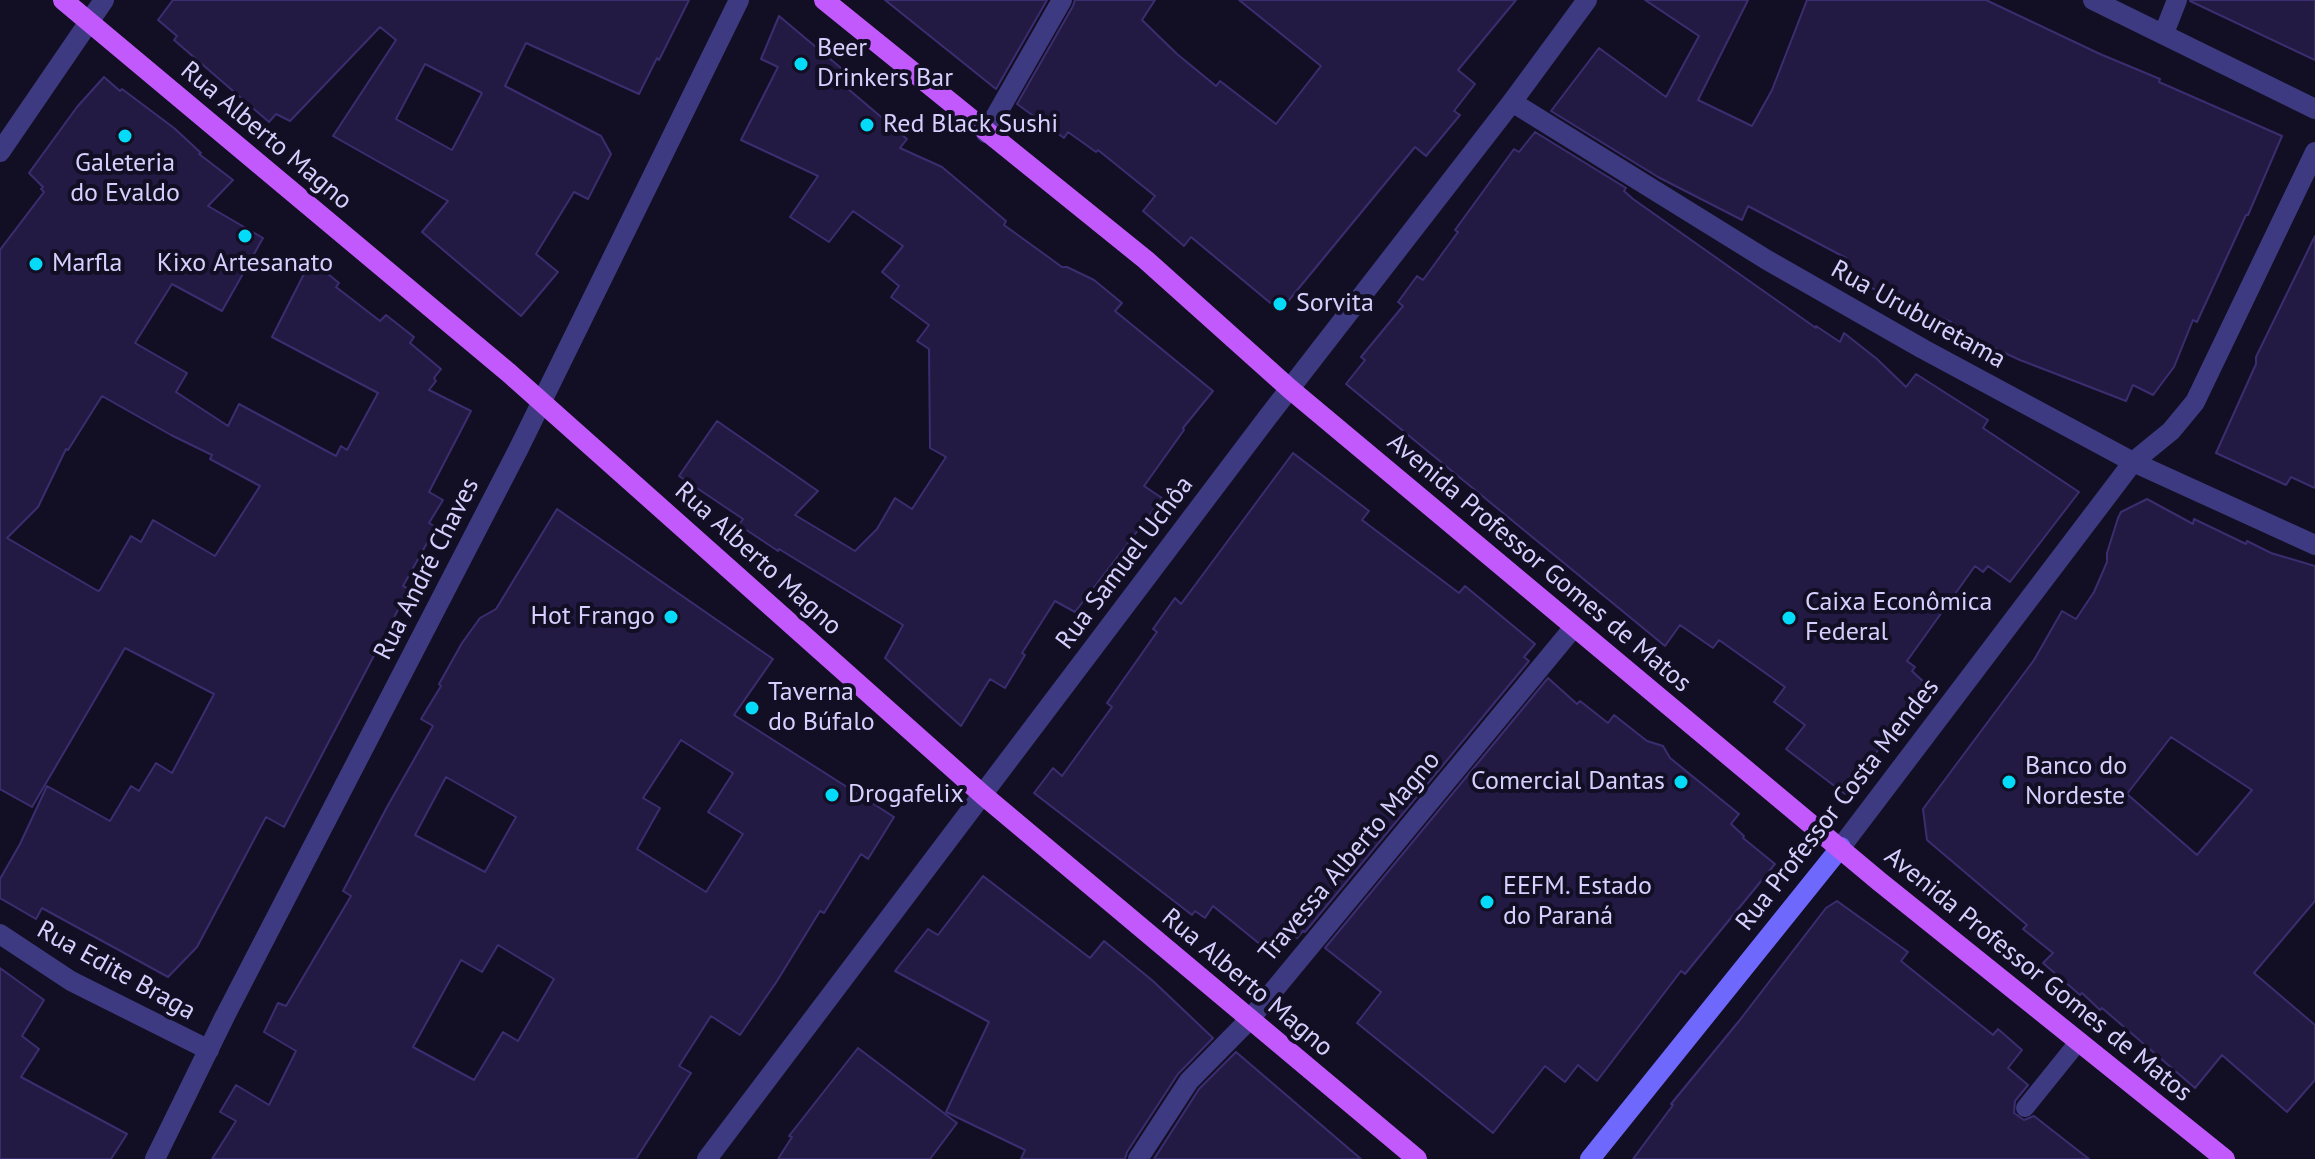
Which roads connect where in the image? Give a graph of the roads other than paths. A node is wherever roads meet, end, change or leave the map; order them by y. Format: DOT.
graph roads {
  1 [pos="63,0"];
  2 [pos="104,0"];
  3 [pos="739,0"];
  4 [pos="824,0"];
  5 [pos="1062,0"];
  6 [pos="1587,0"];
  7 [pos="2093,0"];
  8 [pos="2177,0"];
  9 [pos="88,22"];
  10 [pos="2164,33"];
  11 [pos="1512,102"];
  12 [pos="2315,109"];
  13 [pos="986,133"];
  14 [pos="0,152"];
  15 [pos="2315,152"];
  16 [pos="1290,389"];
  17 [pos="542,402"];
  18 [pos="2133,462"];
  19 [pos="2315,545"];
  20 [pos="1574,627"];
  21 [pos="983,795"];
  22 [pos="1841,847"];
  23 [pos="0,934"];
  24 [pos="1250,1019"];
  25 [pos="2079,1041"];
  26 [pos="209,1050"];
  27 [pos="2025,1108"];
  28 [pos="155,1159"];
  29 [pos="707,1159"];
  30 [pos="1138,1159"];
  31 [pos="1417,1159"];
  32 [pos="1590,1159"];
  33 [pos="2225,1159"];
  1 -- 9 [label="main road, Rua Alberto Magno"];
  2 -- 9 [label="street"];
  3 -- 17 [label="street, Rua André Chaves"];
  4 -- 13 [label="main road, Avenida Professor Gomes de Matos"];
  5 -- 13 [label="street"];
  6 -- 11 [label="street, Rua Samuel Uchôa"];
  7 -- 10 [label="street"];
  8 -- 10 [label="street"];
  9 -- 14 [label="street"];
  9 -- 17 [label="main road, Rua Alberto Magno"];
  10 -- 12 [label="street"];
  11 -- 16 [label="street, Rua Samuel Uchôa"];
  11 -- 18 [label="street, Rua Uruburetama"];
  13 -- 16 [label="main road, Avenida Professor Gomes de Matos"];
  15 -- 18 [label="street, Rua Professor Costa Mendes"];
  16 -- 20 [label="main road, Avenida Professor Gomes de Matos"];
  16 -- 21 [label="street, Rua Samuel Uchôa"];
  17 -- 21 [label="main road, Rua Alberto Magno"];
  17 -- 26 [label="street, Rua André Chaves"];
  18 -- 19 [label="street, Rua Uruburetama"];
  18 -- 22 [label="street, Rua Professor Costa Mendes"];
  20 -- 22 [label="main road, Avenida Professor Gomes de Matos"];
  20 -- 24 [label="street, Travessa Alberto Magno"];
  21 -- 24 [label="main road, Rua Alberto Magno"];
  21 -- 29 [label="street, Rua Samuel Uchôa"];
  22 -- 25 [label="main road, Avenida Professor Gomes de Matos"];
  22 -- 32 [label="street, Rua Professor Costa Mendes"];
  23 -- 26 [label="street, Rua Edite Braga"];
  24 -- 30 [label="street, Travessa Alberto Magno"];
  24 -- 31 [label="main road, Rua Alberto Magno"];
  25 -- 27 [label="lane"];
  25 -- 33 [label="main road, Avenida Professor Gomes de Matos"];
  26 -- 28 [label="street, Rua André Chaves"];
}
